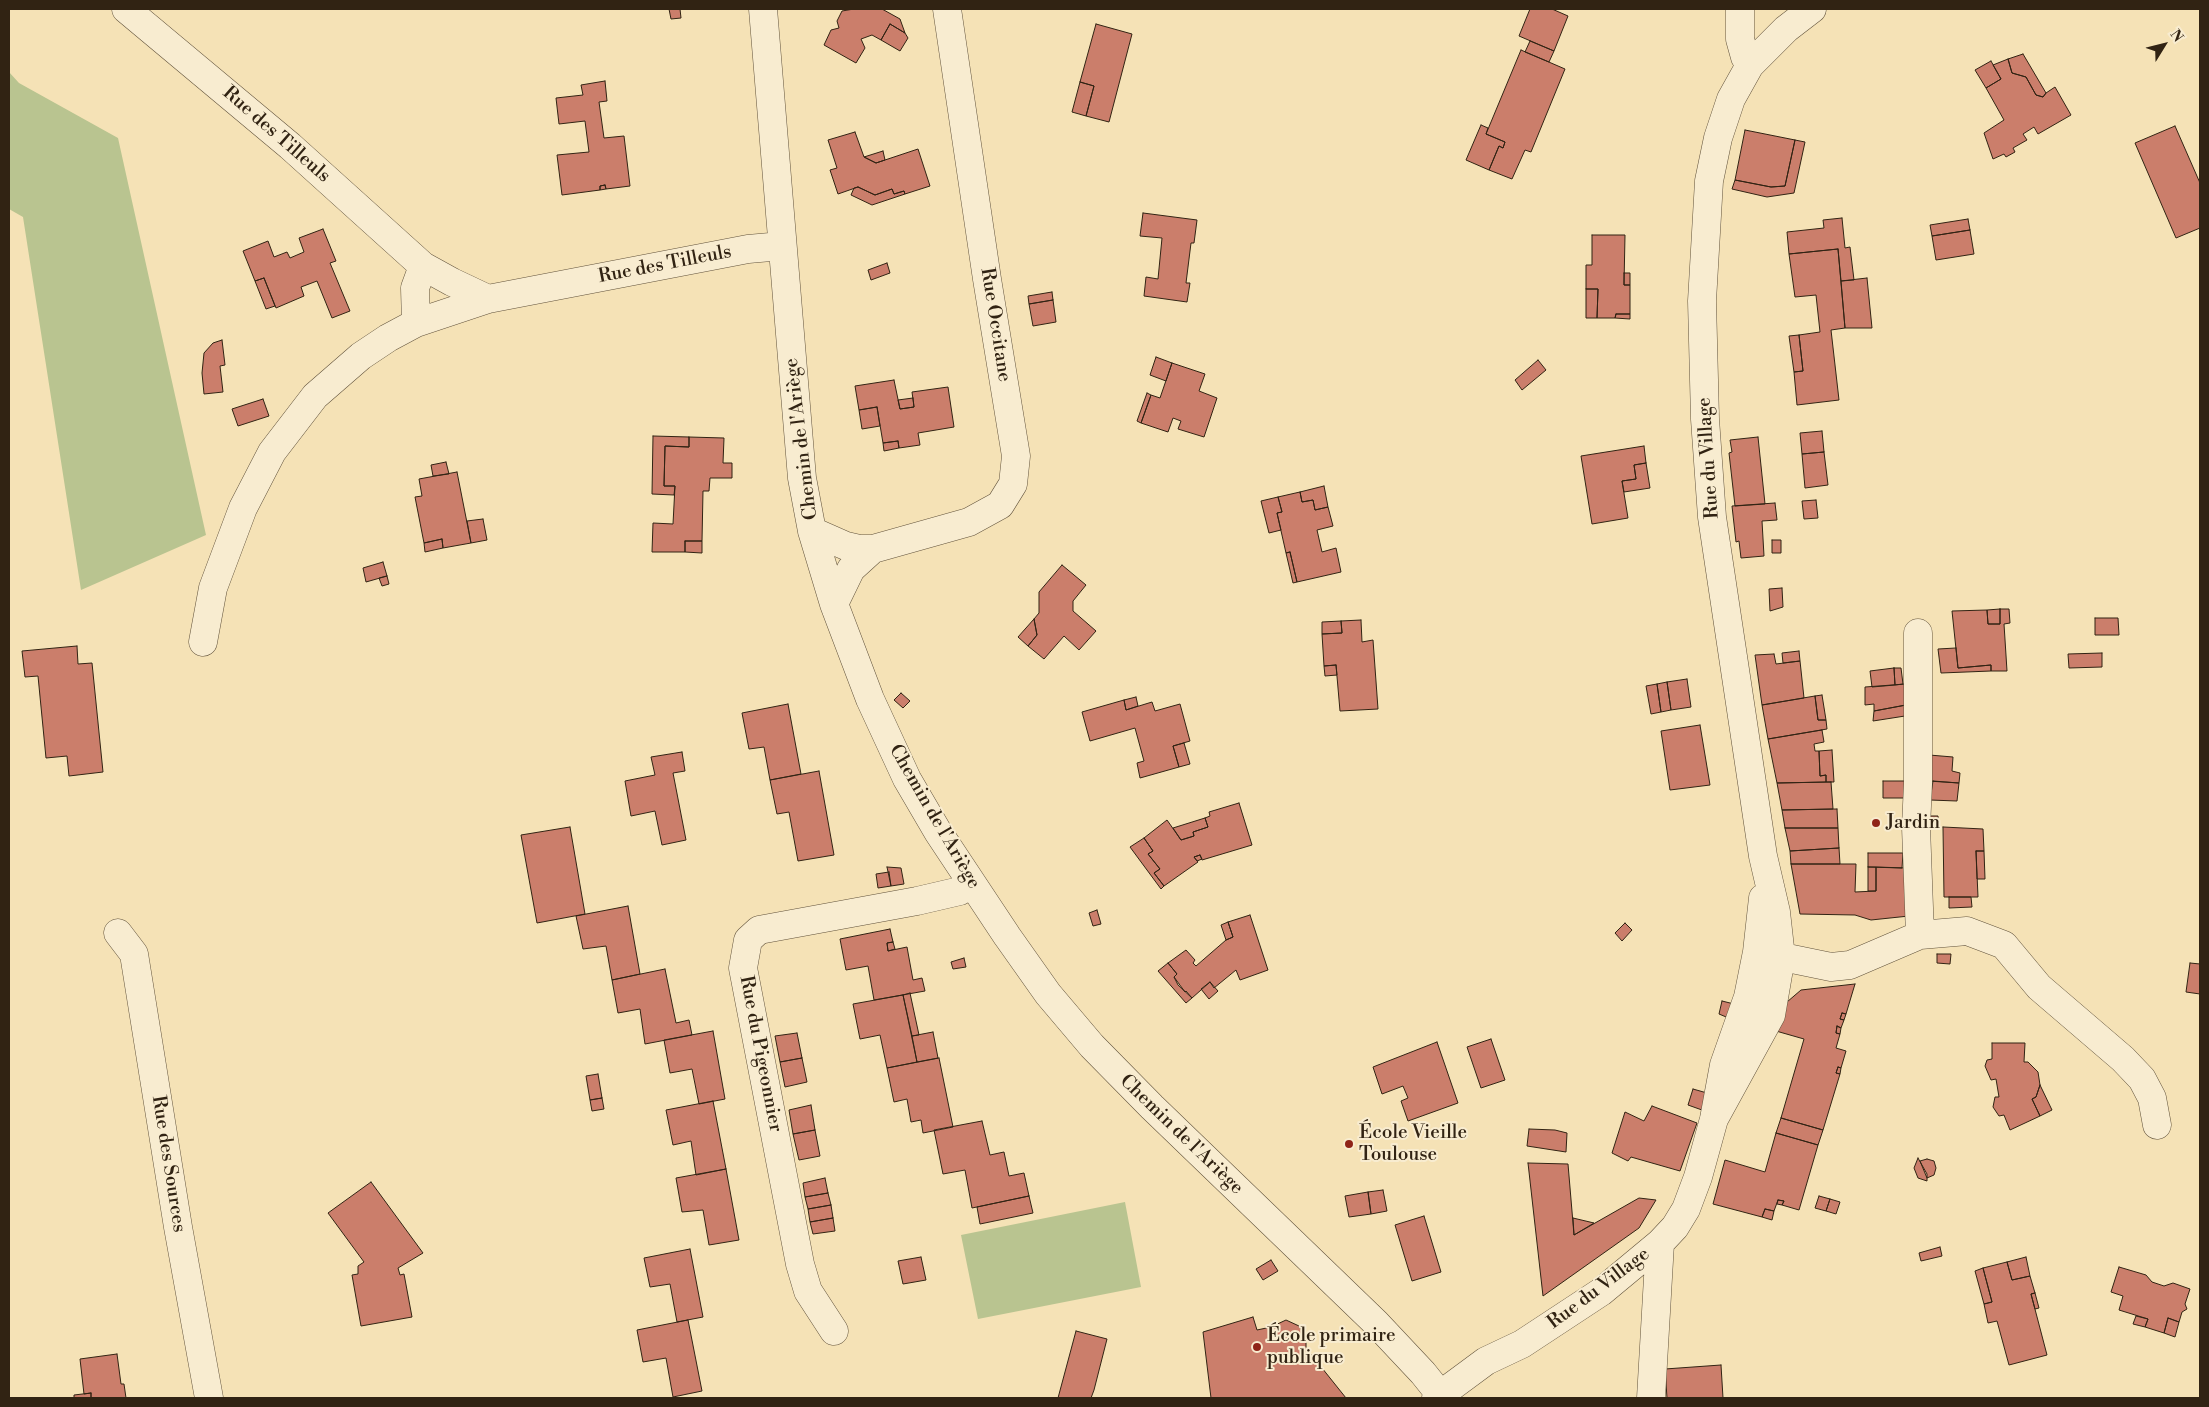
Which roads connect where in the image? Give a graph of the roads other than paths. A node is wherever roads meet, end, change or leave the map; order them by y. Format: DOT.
graph roads {
  1 [pos="126,9"];
  2 [pos="762,9"];
  3 [pos="947,9"];
  4 [pos="1740,9"];
  5 [pos="1812,9"];
  6 [pos="1750,65"];
  7 [pos="782,246"];
  8 [pos="423,266"];
  9 [pos="488,299"];
  10 [pos="416,323"];
  11 [pos="812,530"];
  12 [pos="874,549"];
  13 [pos="834,604"];
  14 [pos="1918,632"];
  15 [pos="203,642"];
  16 [pos="972,884"];
  17 [pos="118,933"];
  18 [pos="1920,935"];
  19 [pos="1769,955"];
  20 [pos="2157,1125"];
  21 [pos="1660,1243"];
  22 [pos="834,1331"];
  23 [pos="1445,1397"];
  24 [pos="209,1398"];
  25 [pos="1652,1398"];
  1 -- 8 [label="street, Rue des Tilleuls"];
  2 -- 7 [label="street, Chemin de l'Ariège"];
  3 -- 12 [label="street, Rue Occitane"];
  4 -- 6 [label="street"];
  5 -- 6 [label="street, Rue du Village"];
  6 -- 19 [label="street, Rue du Village"];
  7 -- 9 [label="street, Rue des Tilleuls"];
  7 -- 11 [label="street, Chemin de l'Ariège"];
  8 -- 9 [label="street, Rue des Tilleuls"];
  8 -- 10 [label="street"];
  9 -- 10 [label="street, Rue des Tilleuls"];
  10 -- 15 [label="street, Rue des Tilleuls"];
  11 -- 12 [label="street, Rue Occitane"];
  11 -- 13 [label="street, Chemin de l'Ariège"];
  12 -- 13 [label="street, Rue Occitane"];
  13 -- 16 [label="street, Chemin de l'Ariège"];
  14 -- 18 [label="street"];
  16 -- 22 [label="street, Rue du Pigeonnier"];
  16 -- 23 [label="street, Chemin de l'Ariège"];
  17 -- 24 [label="street, Rue des Sources"];
  18 -- 19 [label="street"];
  18 -- 20 [label="street"];
  19 -- 21 [label="street, Rue du Village"];
  21 -- 23 [label="street, Rue du Village"];
  21 -- 25 [label="street"];
}
